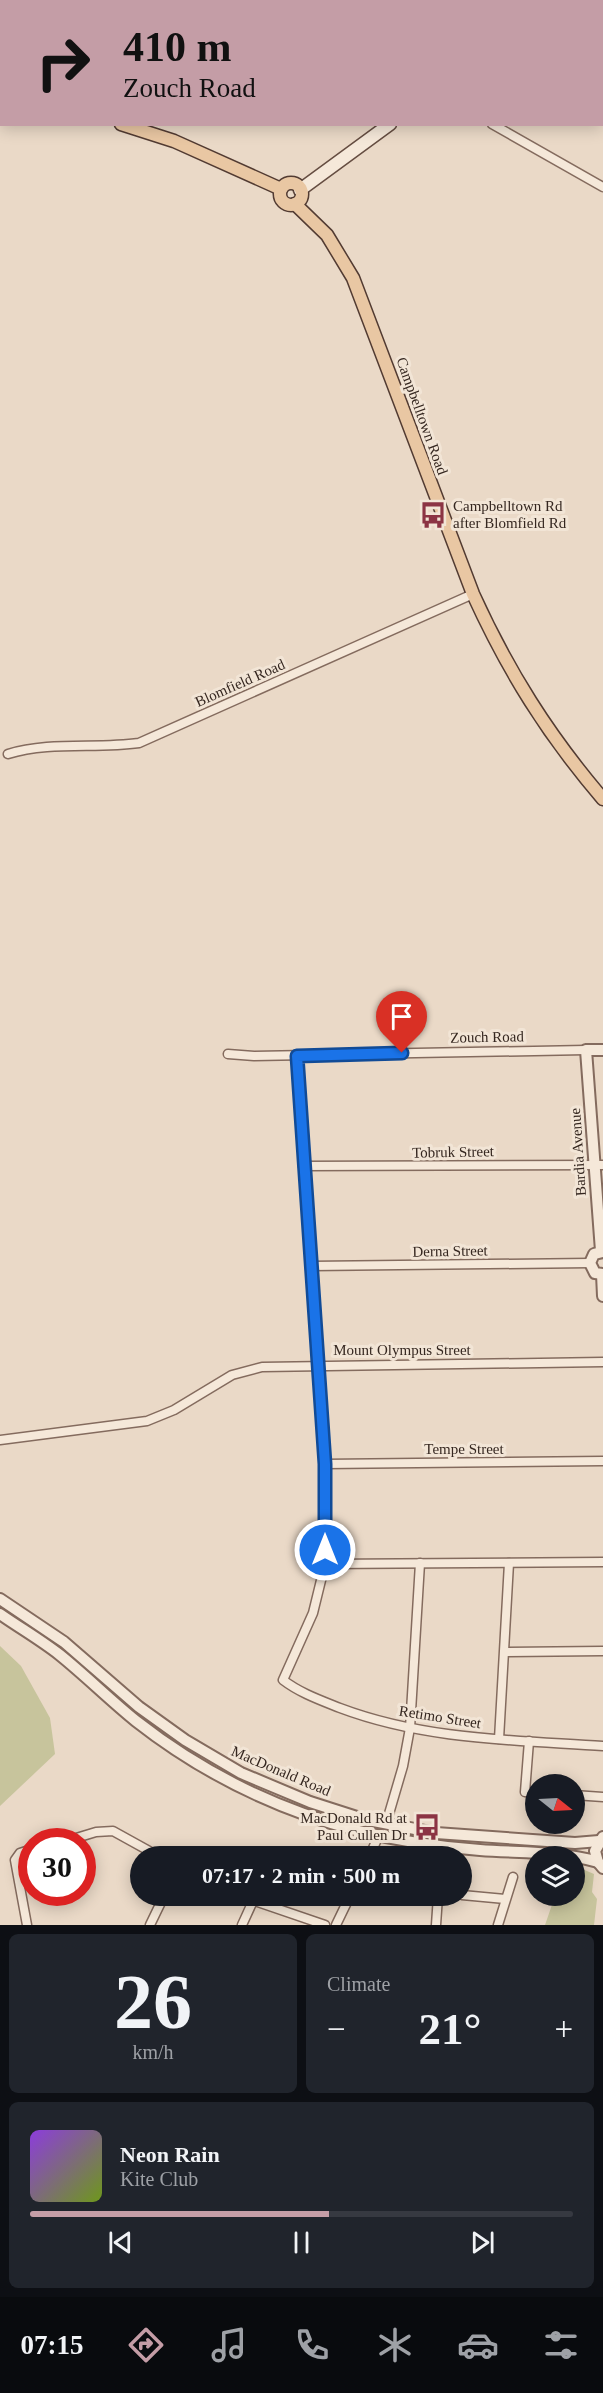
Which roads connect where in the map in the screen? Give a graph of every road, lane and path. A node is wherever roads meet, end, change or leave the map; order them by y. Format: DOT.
graph roads {
  1 [pos="127,126"];
  2 [pos="387,126"];
  3 [pos="496,126"];
  4 [pos="603,187"];
  5 [pos="281,189"];
  6 [pos="300,190"];
  7 [pos="295,204"];
  8 [pos="473,594"];
  9 [pos="8,754"];
  10 [pos="603,799"];
  11 [pos="586,1050"];
  12 [pos="603,1050"];
  13 [pos="228,1054"];
  14 [pos="297,1056"];
  15 [pos="599,1165"];
  16 [pos="303,1166"];
  17 [pos="602,1252"];
  18 [pos="590,1263"];
  19 [pos="311,1266"];
  20 [pos="603,1274"];
  21 [pos="603,1296"];
  22 [pos="603,1362"];
  23 [pos="318,1364"];
  24 [pos="0,1440"];
  25 [pos="603,1461"];
  26 [pos="325,1464"];
  27 [pos="603,1562"];
  28 [pos="420,1563"];
  29 [pos="510,1563"];
  30 [pos="325,1564"];
  31 [pos="0,1599"];
  32 [pos="0,1614"];
  33 [pos="505,1652"];
  34 [pos="603,1652"];
  35 [pos="410,1728"];
  36 [pos="500,1739"];
  37 [pos="529,1741"];
  38 [pos="603,1746"];
  39 [pos="526,1774"];
  40 [pos="585,1796"];
  41 [pos="603,1797"];
  42 [pos="386,1824"];
  43 [pos="96,1832"];
  44 [pos="379,1835"];
  45 [pos="601,1839"];
  46 [pos="140,1846"];
  47 [pos="374,1846"];
  48 [pos="18,1855"];
  49 [pos="600,1865"];
  50 [pos="18,1876"];
  51 [pos="513,1877"];
  52 [pos="472,1896"];
  53 [pos="505,1899"];
  54 [pos="23,1906"];
  55 [pos="159,1906"];
  56 [pos="251,1906"];
  57 [pos="268,1906"];
  58 [pos="345,1906"];
  59 [pos="437,1906"];
  60 [pos="27,1925"];
  61 [pos="150,1925"];
  62 [pos="242,1925"];
  63 [pos="325,1925"];
  64 [pos="336,1925"];
  65 [pos="436,1925"];
  66 [pos="498,1925"];
  1 -- 5 [label="main road"];
  2 -- 6 [label="main road"];
  3 -- 4 [label="street"];
  5 -- 6 [label="main road"];
  5 -- 7 [label="main road"];
  6 -- 7 [label="main road"];
  7 -- 8 [label="main road, Campbelltown Road"];
  8 -- 9 [label="street, Blomfield Road"];
  8 -- 10 [label="main road, Campbelltown Road"];
  11 -- 12 [label="street, Zouch Road"];
  11 -- 14 [label="street, Zouch Road"];
  11 -- 15 [label="street, Bardia Avenue"];
  13 -- 14 [label="street, Zouch Road"];
  14 -- 16 [label="street"];
  15 -- 16 [label="street, Tobruk Street"];
  15 -- 17 [label="street, Bardia Avenue"];
  16 -- 19 [label="street"];
  17 -- 18 [label="street"];
  18 -- 19 [label="street, Derna Street"];
  18 -- 20 [label="street"];
  19 -- 23 [label="street"];
  20 -- 21 [label="street"];
  22 -- 23 [label="street, Mount Olympus Street"];
  23 -- 24 [label="street, Mount Olympus Street"];
  23 -- 26 [label="street"];
  25 -- 26 [label="street, Tempe Street"];
  26 -- 30 [label="street"];
  27 -- 29 [label="street"];
  28 -- 29 [label="street"];
  28 -- 30 [label="street"];
  28 -- 35 [label="street"];
  29 -- 33 [label="street"];
  30 -- 35 [label="street, Retimo Street"];
  31 -- 42 [label="street, MacDonald Road"];
  32 -- 44 [label="street, MacDonald Road"];
  33 -- 34 [label="street"];
  33 -- 36 [label="street"];
  35 -- 36 [label="street, Retimo Street"];
  35 -- 42 [label="street"];
  36 -- 37 [label="street, Retimo Street"];
  37 -- 38 [label="street, Retimo Street"];
  37 -- 39 [label="street"];
  40 -- 41 [label="street"];
  42 -- 45 [label="street, MacDonald Road"];
  43 -- 46 [label="street"];
  44 -- 47 [label="street"];
  44 -- 49 [label="street, MacDonald Road"];
  45 -- 49 [label="street"];
  48 -- 50 [label="street"];
  51 -- 53 [label="street"];
  52 -- 53 [label="street"];
  53 -- 66 [label="street"];
  54 -- 60 [label="street"];
  55 -- 61 [label="street"];
  56 -- 62 [label="street"];
  57 -- 63 [label="street"];
  58 -- 64 [label="street"];
  59 -- 65 [label="street"];
}
